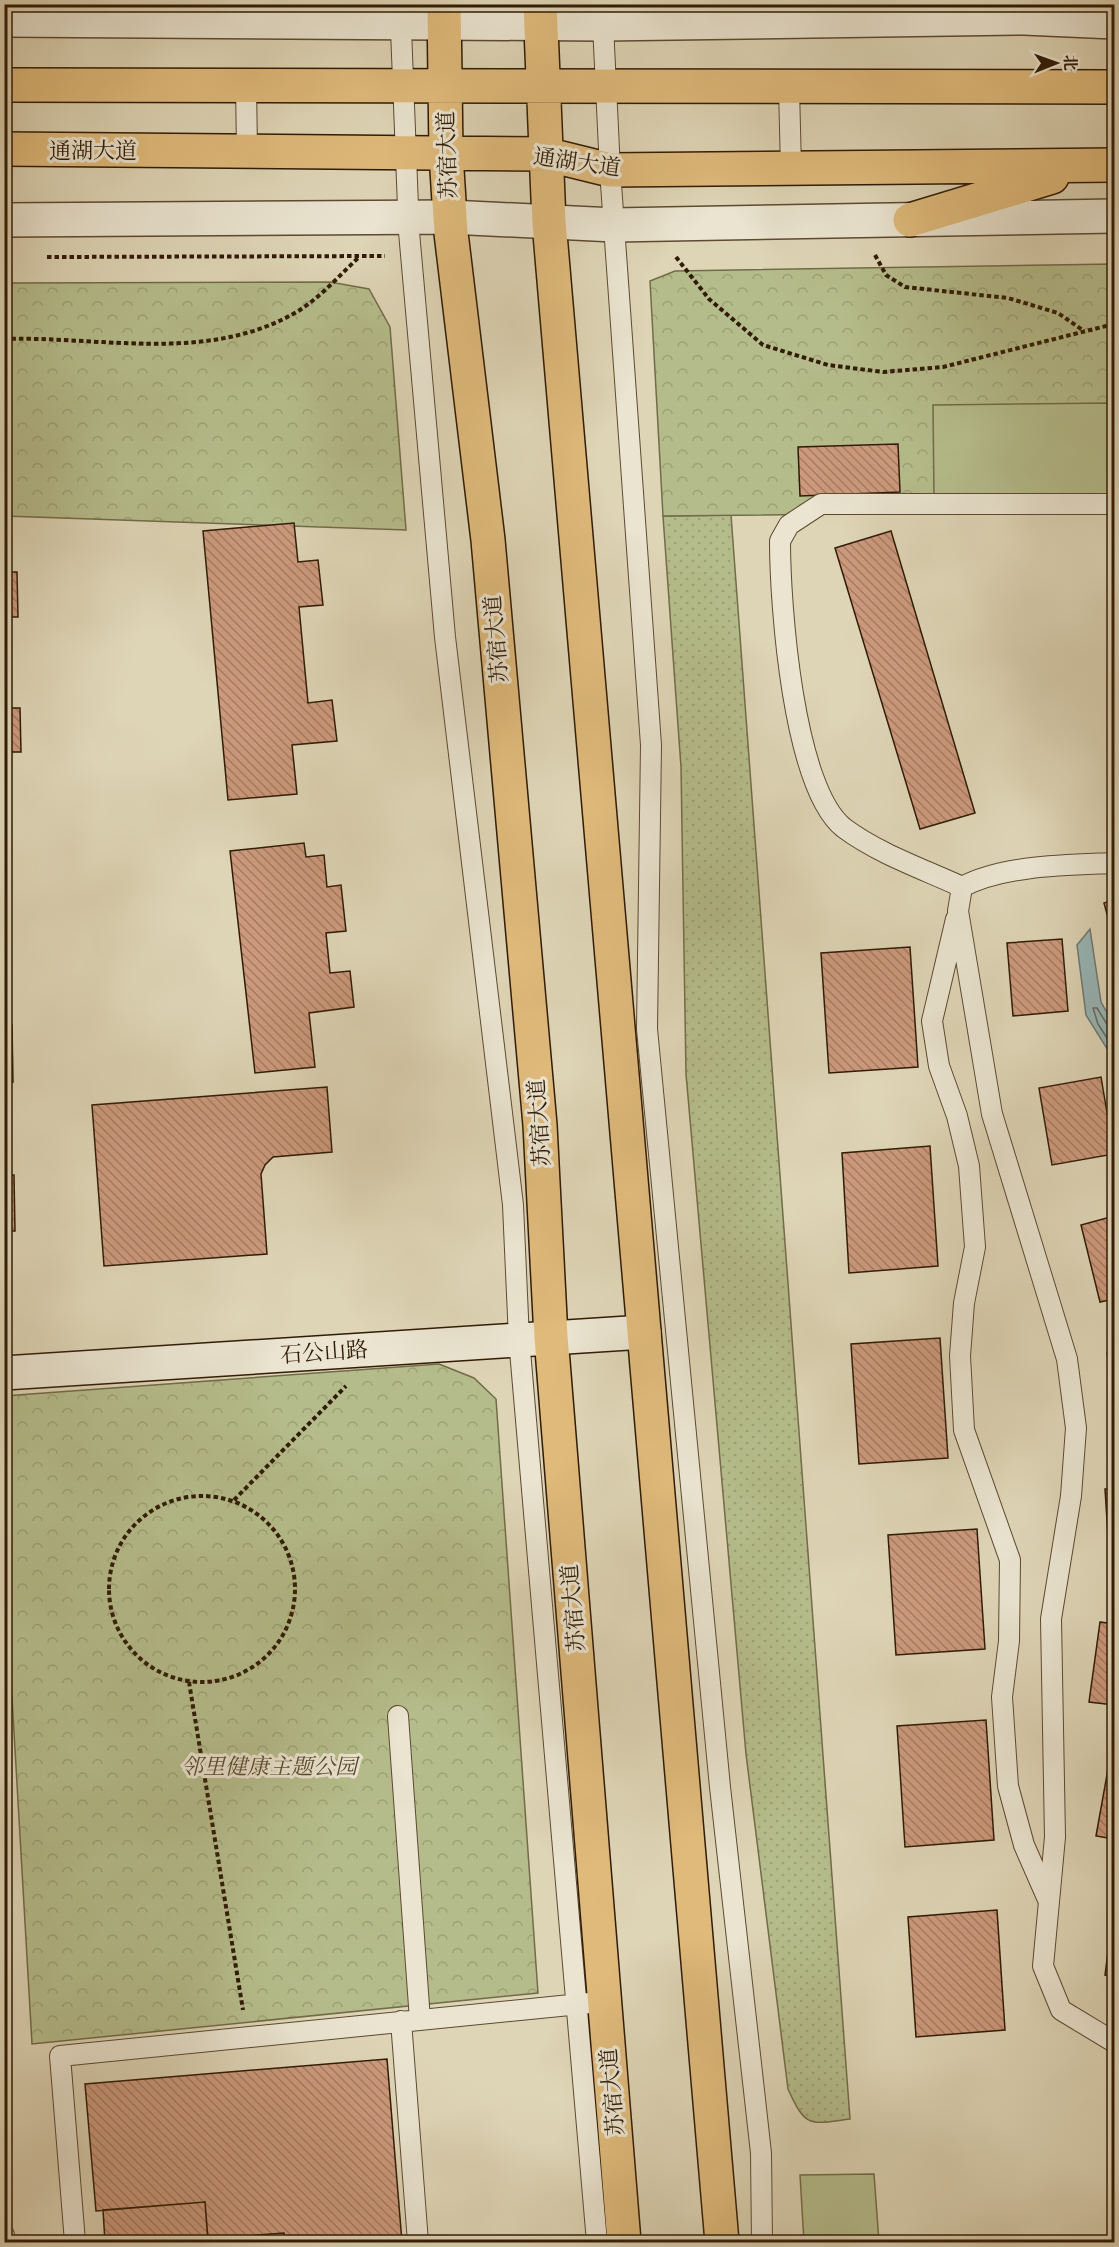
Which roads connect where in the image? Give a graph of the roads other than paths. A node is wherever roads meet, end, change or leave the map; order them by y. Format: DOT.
graph roads {
  1 [pos="400,14"];
  2 [pos="444,14"];
  3 [pos="540,14"];
  4 [pos="602,14"];
  5 [pos="4,20"];
  6 [pos="1114,22"];
  7 [pos="4,85"];
  8 [pos="246,86"];
  9 [pos="402,87"];
  10 [pos="445,87"];
  11 [pos="606,87"];
  12 [pos="1114,87"];
  13 [pos="543,88"];
  14 [pos="789,88"];
  15 [pos="4,149"];
  16 [pos="247,151"];
  17 [pos="405,152"];
  18 [pos="446,153"];
  19 [pos="545,154"];
  20 [pos="1101,165"];
  21 [pos="790,169"];
  22 [pos="610,170"];
  23 [pos="1114,216"];
  24 [pos="408,217"];
  25 [pos="450,217"];
  26 [pos="4,220"];
  27 [pos="910,220"];
  28 [pos="549,222"];
  29 [pos="614,225"];
  30 [pos="1114,504"];
  31 [pos="1114,863"];
  32 [pos="962,887"];
  33 [pos="958,911"];
  34 [pos="644,1332"];
  35 [pos="551,1337"];
  36 [pos="519,1339"];
  37 [pos="4,1373"];
  38 [pos="398,1716"];
  39 [pos="1049,1903"];
  40 [pos="591,2002"];
  41 [pos="411,2020"];
  42 [pos="1114,2042"];
  43 [pos="4,2235"];
  44 [pos="5,2242"];
  45 [pos="75,2242"];
  46 [pos="418,2242"];
  47 [pos="597,2242"];
  48 [pos="624,2242"];
  49 [pos="722,2242"];
  50 [pos="762,2242"];
  1 -- 2 [label="street"];
  1 -- 5 [label="street"];
  1 -- 9 [label="lane"];
  2 -- 3 [label="street"];
  2 -- 10 [label="main road, 苏宿大道"];
  3 -- 4 [label="street"];
  3 -- 13 [label="main road"];
  4 -- 6 [label="street"];
  4 -- 11 [label="lane"];
  7 -- 8 [label="main road"];
  8 -- 9 [label="main road"];
  8 -- 16 [label="lane"];
  9 -- 10 [label="main road"];
  9 -- 17 [label="lane"];
  10 -- 13 [label="main road"];
  10 -- 18 [label="main road, 苏宿大道"];
  11 -- 13 [label="main road"];
  11 -- 14 [label="main road"];
  11 -- 22 [label="lane"];
  12 -- 14 [label="main road"];
  13 -- 19 [label="main road"];
  14 -- 21 [label="lane"];
  15 -- 16 [label="main road, 通湖大道"];
  16 -- 17 [label="main road, 通湖大道"];
  17 -- 18 [label="main road, 通湖大道"];
  17 -- 24 [label="lane"];
  18 -- 19 [label="main road, 通湖大道"];
  18 -- 25 [label="main road, 苏宿大道"];
  19 -- 22 [label="main road, 通湖大道"];
  19 -- 28 [label="main road"];
  20 -- 21 [label="main road, 通湖大道"];
  20 -- 27 [label="main road"];
  21 -- 22 [label="main road, 通湖大道"];
  22 -- 29 [label="lane"];
  23 -- 27 [label="street"];
  24 -- 25 [label="street"];
  24 -- 26 [label="street"];
  24 -- 36 [label="lane"];
  25 -- 28 [label="street"];
  25 -- 35 [label="main road, 苏宿大道"];
  27 -- 29 [label="street"];
  28 -- 29 [label="street"];
  28 -- 34 [label="main road"];
  29 -- 50 [label="lane"];
  30 -- 32 [label="lane"];
  31 -- 32 [label="lane"];
  32 -- 33 [label="lane"];
  33 -- 39 [label="lane"];
  33 -- 39 [label="lane"];
  34 -- 35 [label="street, 石公山路"];
  34 -- 49 [label="main road"];
  35 -- 36 [label="street, 石公山路"];
  35 -- 40 [label="main road, 苏宿大道"];
  36 -- 37 [label="street, 石公山路"];
  36 -- 40 [label="lane"];
  38 -- 41 [label="lane"];
  39 -- 42 [label="lane"];
  40 -- 41 [label="lane"];
  40 -- 47 [label="lane"];
  40 -- 48 [label="main road, 苏宿大道"];
  41 -- 45 [label="lane"];
  41 -- 46 [label="lane"];
  43 -- 44 [label="lane"];
}
